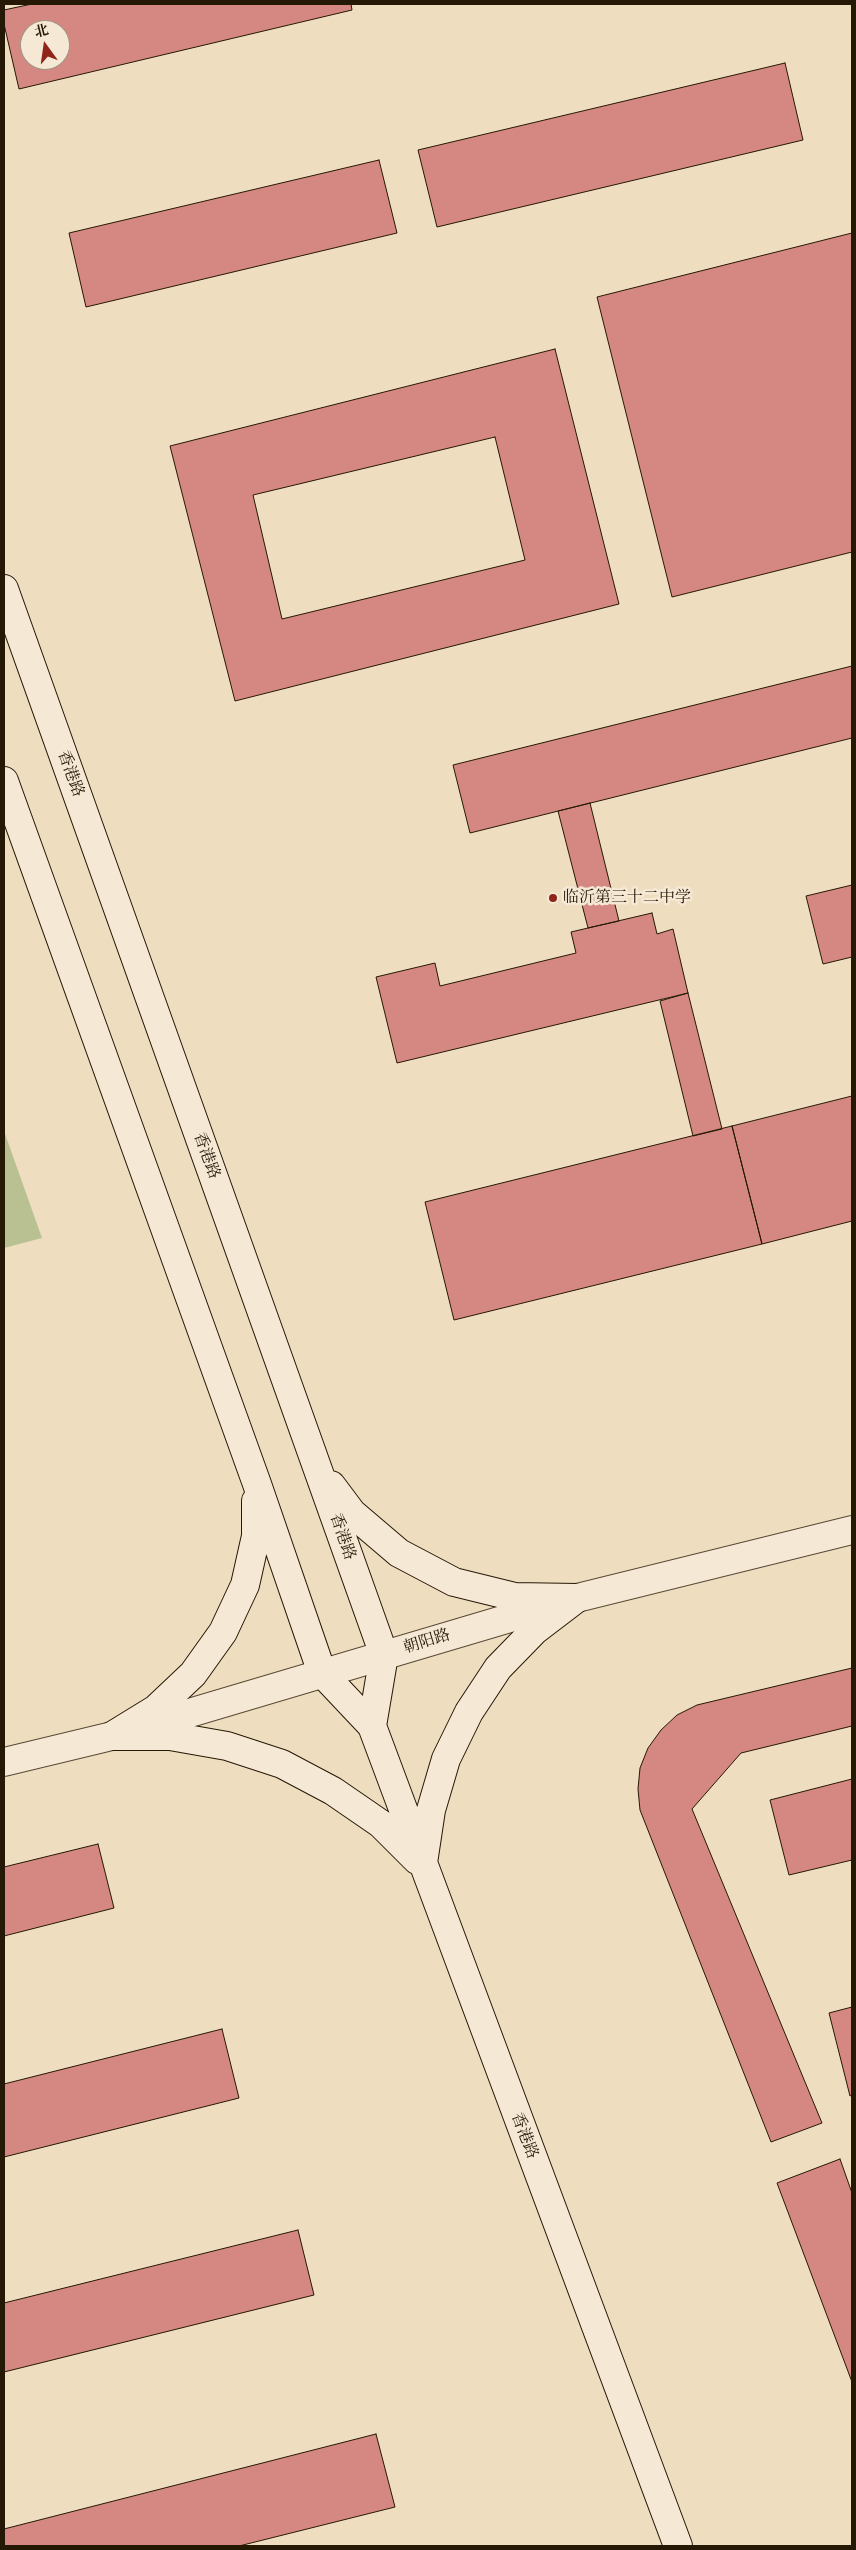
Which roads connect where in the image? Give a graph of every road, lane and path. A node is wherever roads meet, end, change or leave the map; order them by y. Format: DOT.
graph roads {
  1 [pos="4,589"];
  2 [pos="4,781"];
  3 [pos="316,1464"];
  4 [pos="257,1484"];
  5 [pos="852,1530"];
  6 [pos="577,1598"];
  7 [pos="384,1655"];
  8 [pos="322,1673"];
  9 [pos="372,1726"];
  10 [pos="112,1736"];
  11 [pos="4,1762"];
  12 [pos="422,1865"];
  13 [pos="678,2546"];
  1 -- 3 [label="main road, 香港路"];
  2 -- 4 [label="main road, 香港路"];
  3 -- 6 [label="main road"];
  3 -- 7 [label="main road, 香港路"];
  4 -- 8 [label="main road, 香港路"];
  4 -- 10 [label="main road"];
  5 -- 6 [label="main road, 朝阳路"];
  6 -- 7 [label="main road, 朝阳路"];
  6 -- 12 [label="main road"];
  7 -- 8 [label="main road, 朝阳路"];
  7 -- 9 [label="main road, 香港路"];
  8 -- 9 [label="main road, 香港路"];
  8 -- 10 [label="main road, 朝阳路"];
  9 -- 12 [label="main road, 香港路"];
  10 -- 11 [label="main road, 朝阳路"];
  10 -- 12 [label="main road"];
  12 -- 13 [label="main road, 香港路"];
}
